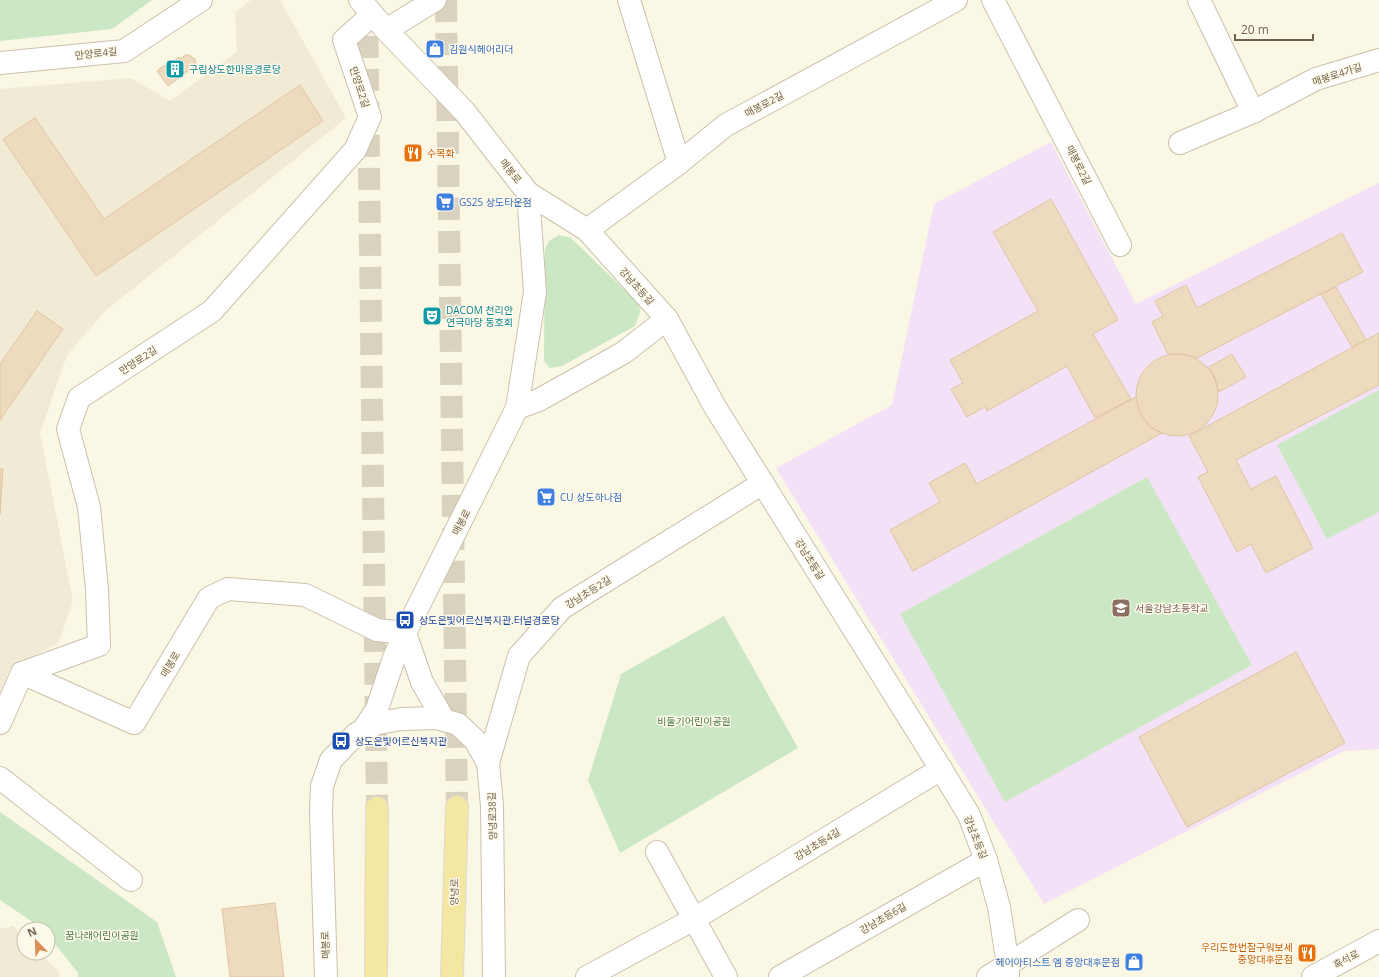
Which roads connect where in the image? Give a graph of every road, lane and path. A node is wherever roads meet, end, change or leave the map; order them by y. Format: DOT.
graph roads {
  1 [pos="201,0"];
  2 [pos="435,0"];
  3 [pos="630,0"];
  4 [pos="956,0"];
  5 [pos="993,0"];
  6 [pos="1199,0"];
  7 [pos="373,15"];
  8 [pos="1379,60"];
  9 [pos="0,63"];
  10 [pos="1253,112"];
  11 [pos="1180,143"];
  12 [pos="679,162"];
  13 [pos="528,193"];
  14 [pos="587,230"];
  15 [pos="1120,245"];
  16 [pos="667,319"];
  17 [pos="517,408"];
  18 [pos="763,483"];
  19 [pos="405,633"];
  20 [pos="22,673"];
  21 [pos="402,720"];
  22 [pos="444,720"];
  23 [pos="0,723"];
  24 [pos="363,730"];
  25 [pos="488,763"];
  26 [pos="941,769"];
  27 [pos="0,778"];
  28 [pos="457,807"];
  29 [pos="377,808"];
  30 [pos="657,852"];
  31 [pos="986,860"];
  32 [pos="131,880"];
  33 [pos="694,919"];
  34 [pos="1078,920"];
  35 [pos="1379,942"];
  36 [pos="1008,971"];
  37 [pos="326,977"];
  38 [pos="376,977"];
  39 [pos="452,977"];
  40 [pos="494,977"];
  41 [pos="587,977"];
  42 [pos="726,977"];
  43 [pos="780,977"];
  44 [pos="988,977"];
  45 [pos="1313,977"];
  1 -- 9 [label="street, 만양로4길"];
  2 -- 7 [label="street"];
  3 -- 12 [label="street"];
  4 -- 12 [label="street, 매봉로2길"];
  5 -- 15 [label="street, 매봉로2길"];
  6 -- 10 [label="street"];
  7 -- 13 [label="street, 매봉로"];
  7 -- 20 [label="street, 만양로2길"];
  8 -- 10 [label="street, 매봉로4가길"];
  10 -- 11 [label="street, 매봉로4가길"];
  12 -- 14 [label="street, 매봉로2길"];
  13 -- 14 [label="street, 강남초등길"];
  13 -- 17 [label="street, 매봉로"];
  14 -- 16 [label="street, 강남초등길"];
  16 -- 17 [label="street"];
  16 -- 18 [label="street, 강남초등길"];
  17 -- 19 [label="street, 매봉로"];
  18 -- 25 [label="street, 강남초등2길"];
  18 -- 26 [label="street, 강남초등길"];
  19 -- 20 [label="street, 매봉로"];
  19 -- 22 [label="street"];
  19 -- 24 [label="street"];
  20 -- 23 [label="street"];
  21 -- 22 [label="street, 양녕로38길"];
  21 -- 24 [label="street, 매봉로"];
  22 -- 25 [label="street, 양녕로38길"];
  24 -- 37 [label="street, 매봉로"];
  25 -- 40 [label="street, 양녕로38길"];
  26 -- 31 [label="street, 강남초등길"];
  26 -- 33 [label="street, 강남초등4길"];
  27 -- 32 [label="street"];
  28 -- 39 [label="main road, 양녕로"];
  29 -- 38 [label="main road"];
  30 -- 33 [label="street"];
  31 -- 36 [label="street, 강남초등길"];
  31 -- 43 [label="street, 강남초등6길"];
  33 -- 41 [label="street, 강남초등4길"];
  33 -- 42 [label="street"];
  34 -- 36 [label="street"];
  35 -- 45 [label="street, 흑석로"];
  36 -- 44 [label="street"];
}
